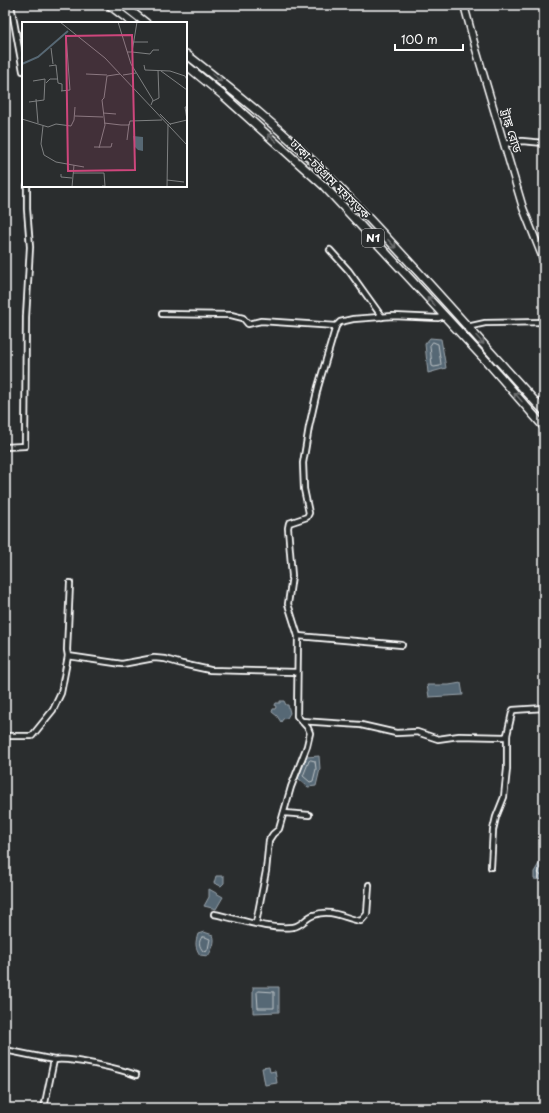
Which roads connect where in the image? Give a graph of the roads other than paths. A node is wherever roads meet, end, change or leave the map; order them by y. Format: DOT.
graph roads {
  1 [pos="11,5"];
  2 [pos="109,5"];
  3 [pos="123,5"];
  4 [pos="464,5"];
  5 [pos="132,22"];
  6 [pos="145,22"];
  7 [pos="187,55"];
  8 [pos="22,66"];
  9 [pos="187,66"];
  10 [pos="544,143"];
  11 [pos="504,144"];
  12 [pos="27,187"];
  13 [pos="330,250"];
  14 [pos="544,261"];
  15 [pos="162,314"];
  16 [pos="444,316"];
  17 [pos="382,317"];
  18 [pos="544,322"];
  19 [pos="336,326"];
  20 [pos="467,327"];
  21 [pos="544,412"];
  22 [pos="544,427"];
  23 [pos="5,447"];
  24 [pos="70,583"];
  25 [pos="298,636"];
  26 [pos="402,645"];
  27 [pos="68,656"];
  28 [pos="297,672"];
  29 [pos="544,708"];
  30 [pos="301,721"];
  31 [pos="5,736"];
  32 [pos="508,736"];
  33 [pos="284,813"];
  34 [pos="309,815"];
  35 [pos="490,867"];
  36 [pos="369,885"];
  37 [pos="214,914"];
  38 [pos="256,923"];
  39 [pos="5,1050"];
  40 [pos="54,1060"];
  41 [pos="136,1075"];
  42 [pos="44,1108"];
  1 -- 8 [label="street"];
  2 -- 5 [label="highway"];
  3 -- 6 [label="highway"];
  4 -- 11 [label="main road, ট্রাঙ্ক রোড"];
  7 -- 20 [label="highway, ঢাকা-চট্টগ্রাম মহাসড়ক / N1, one-way"];
  16 -- 9 [label="highway, ঢাকা-চট্টগ্রাম মহাসড়ক / N1, one-way"];
  10 -- 11 [label="street"];
  11 -- 14 [label="main road, ট্রাঙ্ক রোড"];
  12 -- 23 [label="street"];
  13 -- 17 [label="street"];
  15 -- 19 [label="street"];
  16 -- 17 [label="street"];
  22 -- 16 [label="highway, ঢাকা-চট্টগ্রাম মহাসড়ক / N1, one-way"];
  17 -- 19 [label="street"];
  18 -- 20 [label="street"];
  19 -- 25 [label="street"];
  20 -- 21 [label="highway, ঢাকা-চট্টগ্রাম মহাসড়ক / N1, one-way"];
  24 -- 27 [label="street"];
  25 -- 26 [label="street"];
  25 -- 28 [label="street"];
  27 -- 28 [label="street"];
  27 -- 31 [label="street"];
  28 -- 30 [label="street"];
  29 -- 32 [label="street"];
  30 -- 32 [label="street"];
  30 -- 33 [label="street"];
  32 -- 35 [label="street"];
  33 -- 34 [label="street"];
  33 -- 38 [label="street"];
  36 -- 38 [label="street"];
  37 -- 38 [label="street"];
  39 -- 40 [label="street"];
  40 -- 41 [label="street"];
  40 -- 42 [label="street"];
}
